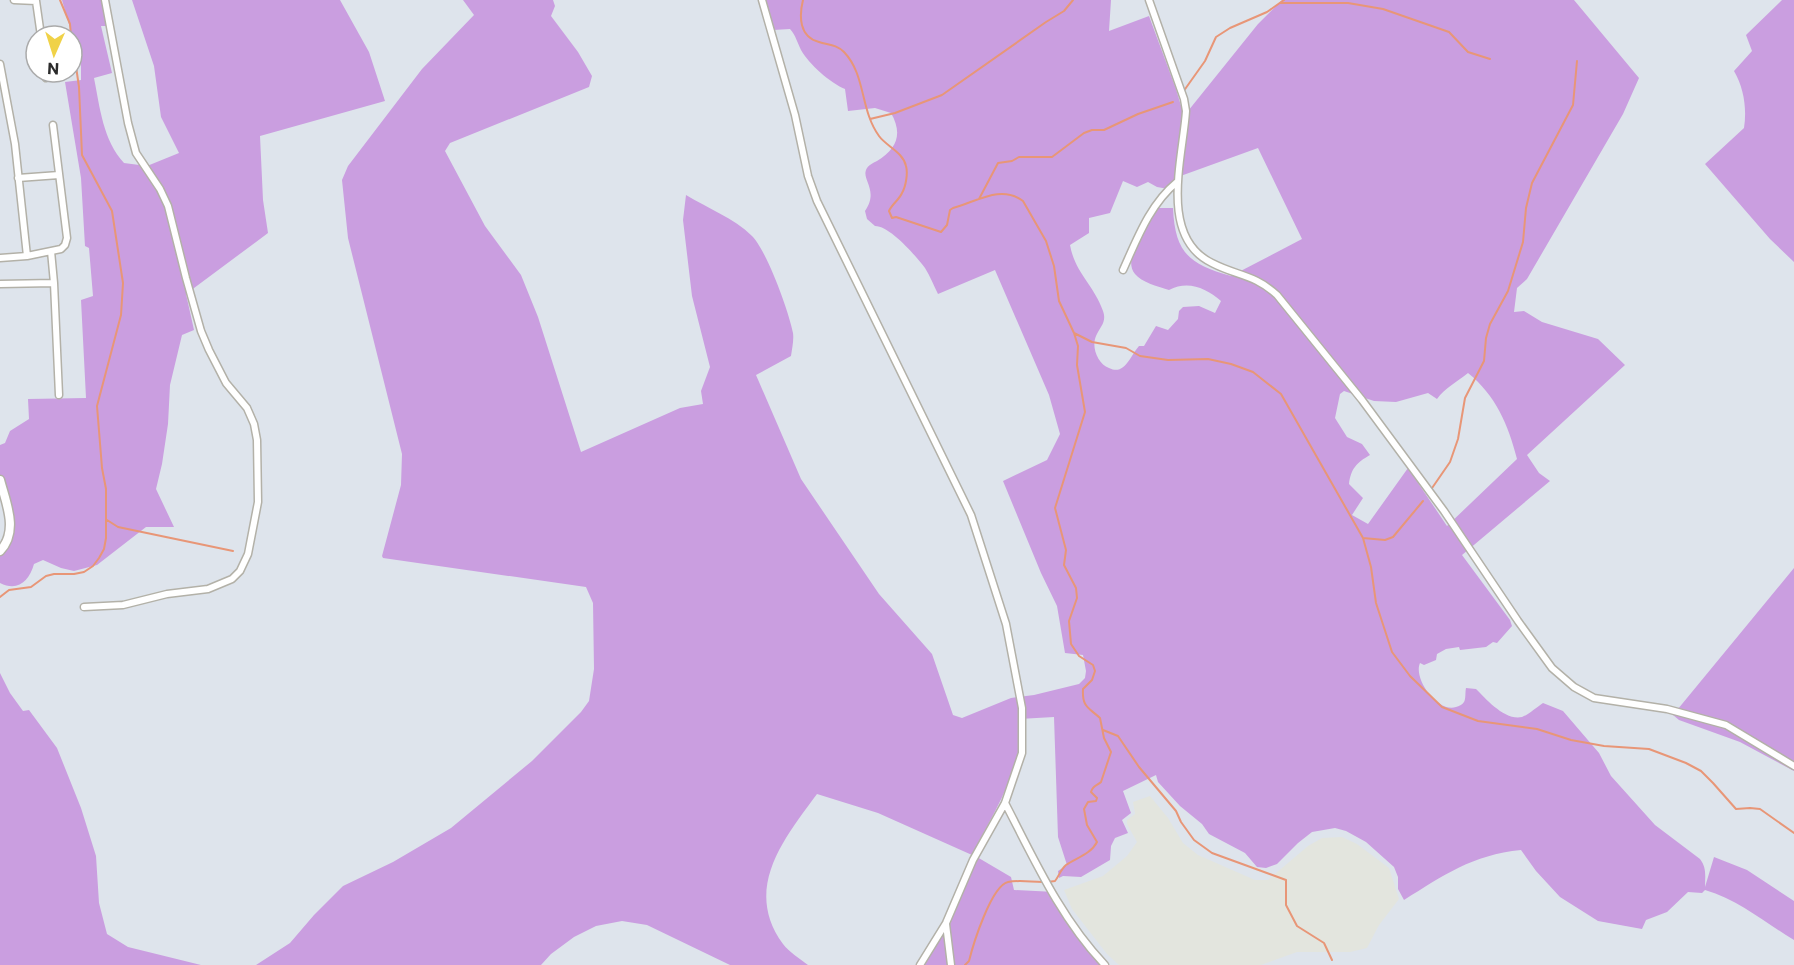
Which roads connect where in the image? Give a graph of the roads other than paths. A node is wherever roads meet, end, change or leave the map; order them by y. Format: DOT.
graph roads {
  1 [pos="14,0"];
  2 [pos="36,0"];
  3 [pos="105,0"];
  4 [pos="762,0"];
  5 [pos="1149,0"];
  6 [pos="39,24"];
  7 [pos="0,64"];
  8 [pos="53,125"];
  9 [pos="59,175"];
  10 [pos="18,177"];
  11 [pos="1177,182"];
  12 [pos="51,250"];
  13 [pos="27,256"];
  14 [pos="0,258"];
  15 [pos="1123,270"];
  16 [pos="54,283"];
  17 [pos="0,284"];
  18 [pos="59,395"];
  19 [pos="0,480"];
  20 [pos="0,551"];
  21 [pos="84,607"];
  22 [pos="1794,766"];
  23 [pos="1005,803"];
  24 [pos="946,923"];
  25 [pos="951,964"];
  26 [pos="920,965"];
  27 [pos="1105,965"];
  1 -- 2 [label="street"];
  2 -- 6 [label="street"];
  3 -- 21 [label="street"];
  4 -- 23 [label="street"];
  5 -- 11 [label="street"];
  7 -- 10 [label="street"];
  8 -- 9 [label="street"];
  9 -- 10 [label="street"];
  9 -- 12 [label="street"];
  10 -- 13 [label="street"];
  11 -- 15 [label="street"];
  11 -- 22 [label="street"];
  12 -- 13 [label="street"];
  12 -- 16 [label="street"];
  13 -- 14 [label="street"];
  16 -- 17 [label="street"];
  16 -- 18 [label="street"];
  19 -- 20 [label="street"];
  23 -- 24 [label="street"];
  23 -- 27 [label="street"];
  24 -- 25 [label="street"];
  24 -- 26 [label="street"];
}
